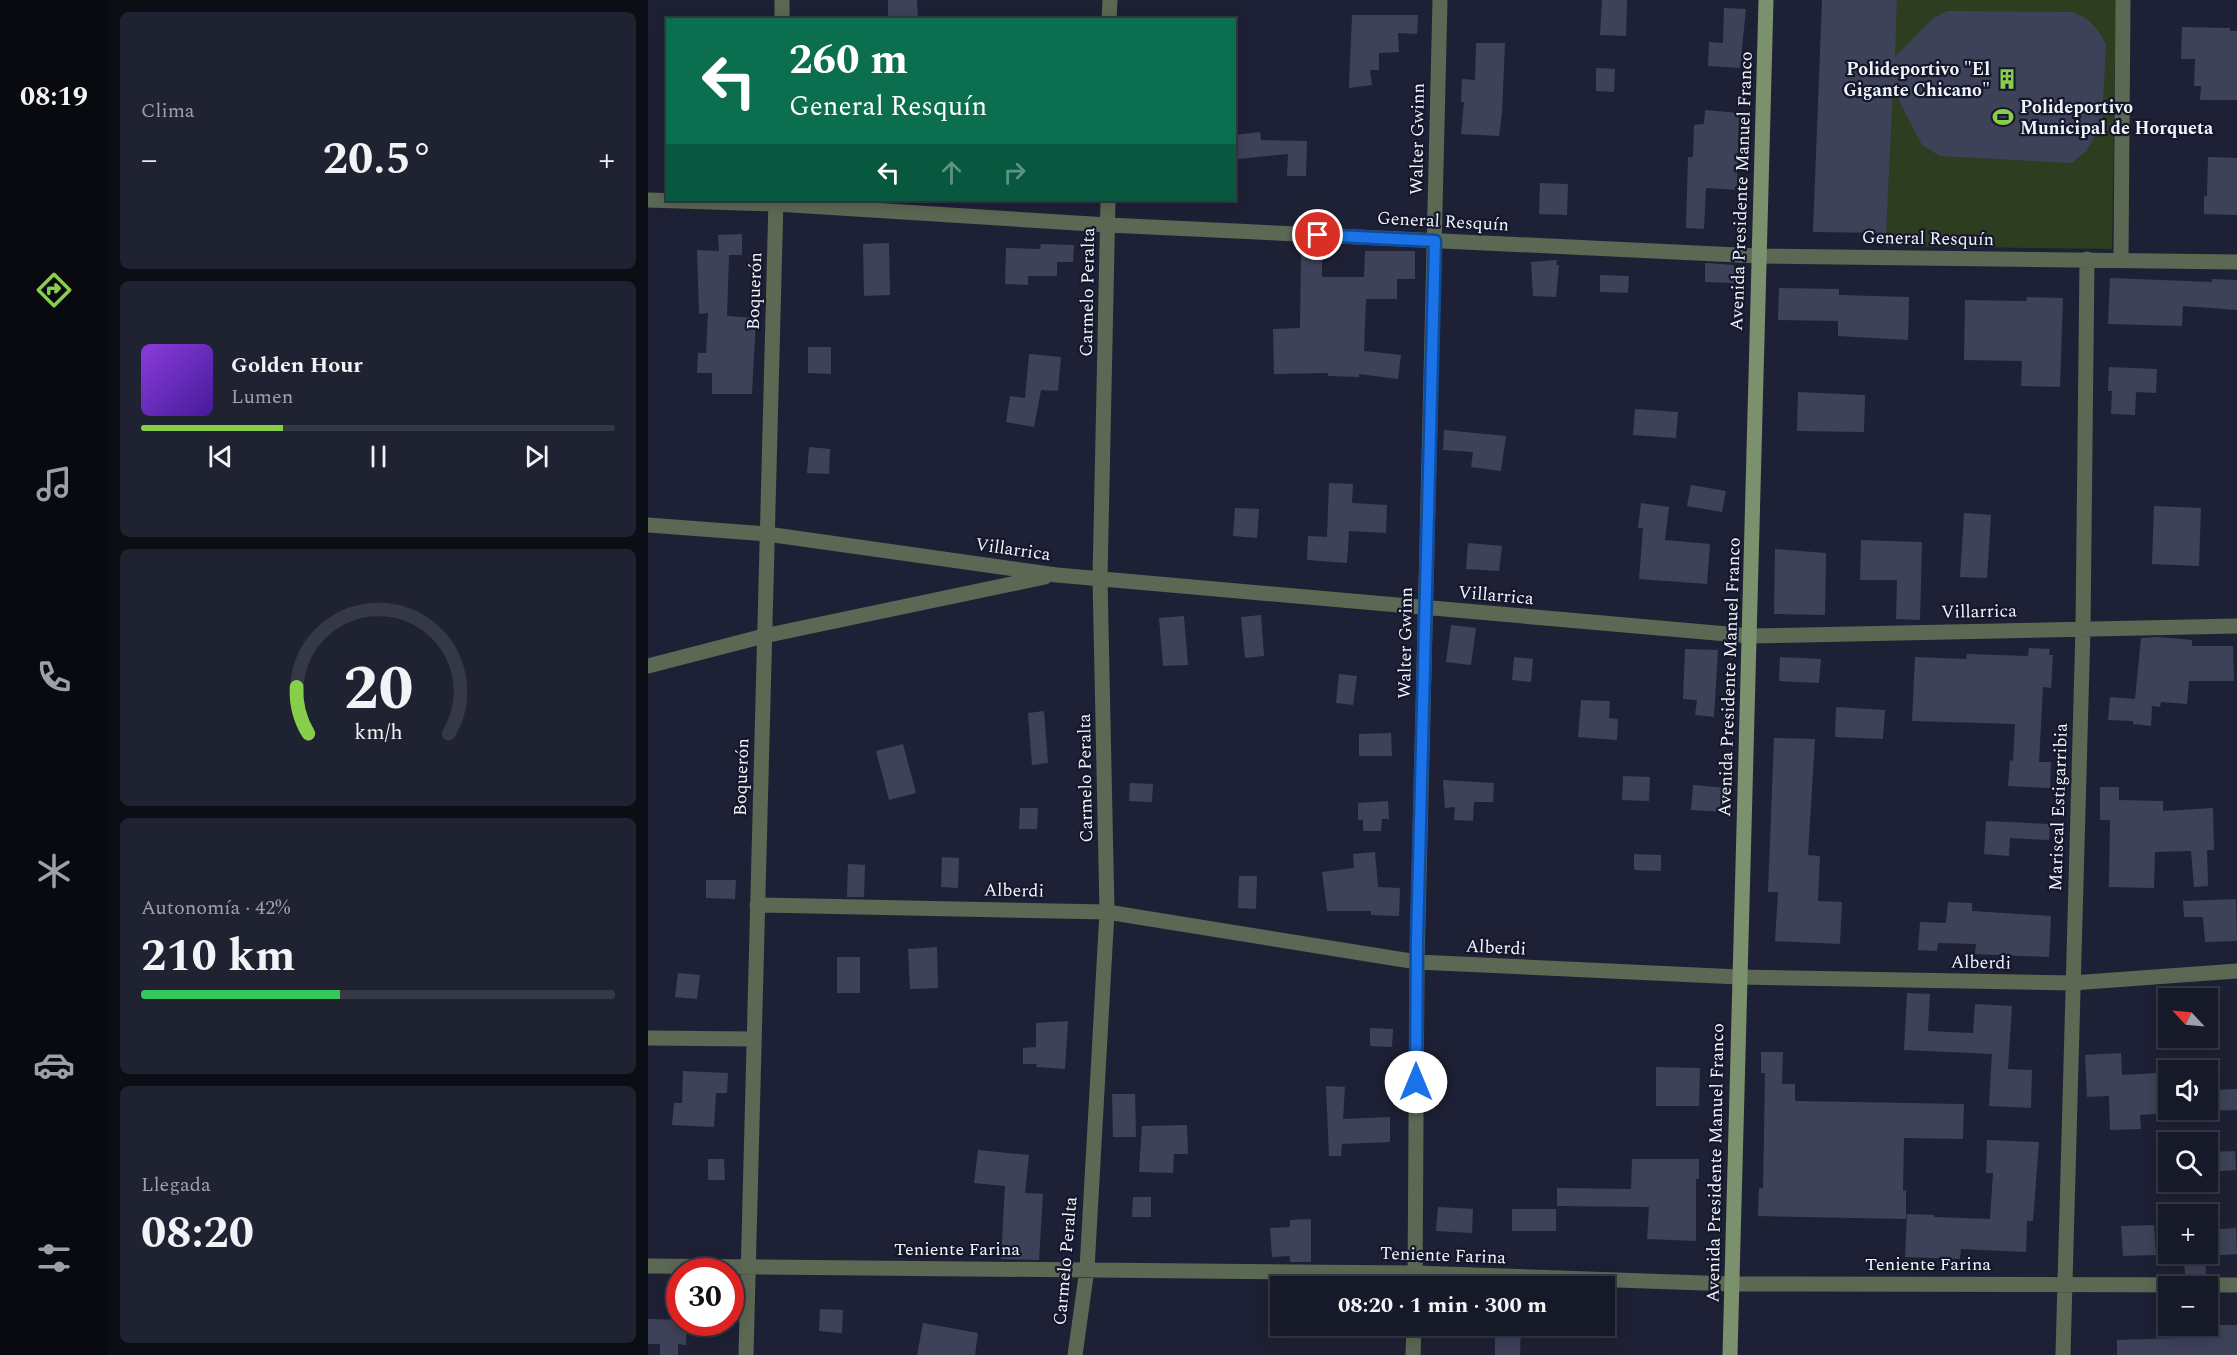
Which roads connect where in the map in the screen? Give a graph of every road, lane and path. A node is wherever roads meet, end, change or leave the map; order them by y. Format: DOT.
graph roads {
  1 [pos="782,0"];
  2 [pos="1110,0"];
  3 [pos="1440,0"];
  4 [pos="1766,0"];
  5 [pos="2123,0"];
  6 [pos="782,18"];
  7 [pos="1109,18"];
  8 [pos="648,200"];
  9 [pos="666,200"];
  10 [pos="712,201"];
  11 [pos="1108,201"];
  12 [pos="776,202"];
  13 [pos="1108,225"];
  14 [pos="1435,241"];
  15 [pos="1759,256"];
  16 [pos="2087,259"];
  17 [pos="2121,260"];
  18 [pos="2237,262"];
  19 [pos="648,525"];
  20 [pos="767,534"];
  21 [pos="1057,575"];
  22 [pos="1100,578"];
  23 [pos="1425,609"];
  24 [pos="2237,626"];
  25 [pos="2083,628"];
  26 [pos="765,636"];
  27 [pos="1750,636"];
  28 [pos="648,666"];
  29 [pos="757,905"];
  30 [pos="1107,912"];
  31 [pos="1417,962"];
  32 [pos="2237,971"];
  33 [pos="1739,977"];
  34 [pos="2072,983"];
  35 [pos="648,1038"];
  36 [pos="754,1039"];
  37 [pos="648,1266"];
  38 [pos="748,1266"];
  39 [pos="1087,1269"];
  40 [pos="1296,1276"];
  41 [pos="1415,1276"];
  42 [pos="1615,1283"];
  43 [pos="2064,1283"];
  44 [pos="1732,1284"];
  45 [pos="2237,1285"];
  46 [pos="1414,1336"];
  47 [pos="746,1355"];
  48 [pos="1075,1355"];
  49 [pos="1413,1355"];
  50 [pos="1730,1355"];
  51 [pos="2063,1355"];
  1 -- 6 [label="street"];
  2 -- 7 [label="street"];
  3 -- 14 [label="street, Walter Gwinn"];
  4 -- 15 [label="main road, Avenida Presidente Manuel Franco"];
  5 -- 17 [label="street"];
  8 -- 9 [label="street, General Resquín"];
  10 -- 12 [label="street, General Resquín"];
  11 -- 13 [label="street, Carmelo Peralta"];
  12 -- 13 [label="street, General Resquín"];
  12 -- 20 [label="street, Boquerón"];
  13 -- 14 [label="street, General Resquín"];
  13 -- 22 [label="street, Carmelo Peralta"];
  14 -- 15 [label="street, General Resquín"];
  14 -- 23 [label="street, Walter Gwinn"];
  15 -- 16 [label="street, General Resquín"];
  15 -- 27 [label="main road, Avenida Presidente Manuel Franco"];
  16 -- 17 [label="street, General Resquín"];
  16 -- 25 [label="street, Mariscal Estigarribia"];
  17 -- 18 [label="street, General Resquín"];
  19 -- 20 [label="street, Villarrica"];
  20 -- 21 [label="street, Villarrica"];
  20 -- 26 [label="street, Boquerón"];
  21 -- 22 [label="street, Villarrica"];
  21 -- 26 [label="street"];
  22 -- 23 [label="street, Villarrica"];
  22 -- 30 [label="street, Carmelo Peralta"];
  23 -- 27 [label="street, Villarrica"];
  23 -- 31 [label="street, Walter Gwinn"];
  24 -- 25 [label="street, Villarrica"];
  25 -- 27 [label="street, Villarrica"];
  25 -- 34 [label="street, Mariscal Estigarribia"];
  26 -- 28 [label="street"];
  26 -- 29 [label="street, Boquerón"];
  27 -- 33 [label="main road, Avenida Presidente Manuel Franco"];
  29 -- 30 [label="street, Alberdi"];
  29 -- 36 [label="street, Boquerón"];
  30 -- 31 [label="street, Alberdi"];
  30 -- 39 [label="street, Carmelo Peralta"];
  31 -- 33 [label="street, Alberdi"];
  31 -- 41 [label="street, Walter Gwinn"];
  32 -- 34 [label="street, Alberdi"];
  33 -- 34 [label="street, Alberdi"];
  33 -- 44 [label="main road, Avenida Presidente Manuel Franco"];
  34 -- 43 [label="street, Mariscal Estigarribia"];
  35 -- 36 [label="street"];
  36 -- 38 [label="street, Boquerón"];
  37 -- 38 [label="street, Teniente Farina"];
  38 -- 39 [label="street, Teniente Farina"];
  38 -- 47 [label="street, Boquerón"];
  39 -- 40 [label="street, Teniente Farina"];
  39 -- 48 [label="street, Carmelo Peralta"];
  42 -- 44 [label="street, Teniente Farina"];
  43 -- 44 [label="street, Teniente Farina"];
  43 -- 45 [label="street, Teniente Farina"];
  43 -- 51 [label="street, Mariscal Estigarribia"];
  44 -- 50 [label="main road, Avenida Presidente Manuel Franco"];
  46 -- 49 [label="street"];
}
